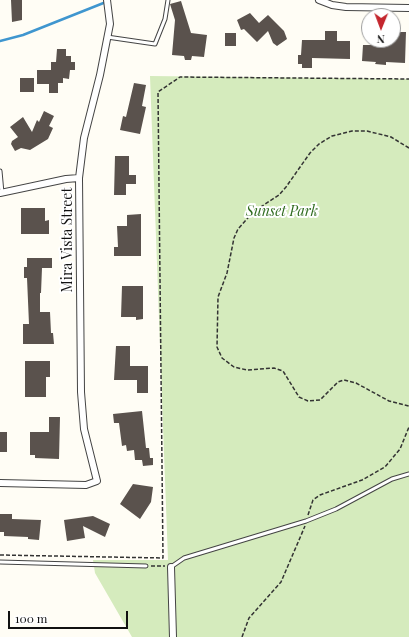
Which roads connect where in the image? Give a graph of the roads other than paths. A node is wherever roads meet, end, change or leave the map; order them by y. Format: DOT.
graph roads {
  1 [pos="107,0"];
  2 [pos="168,0"];
  3 [pos="318,0"];
  4 [pos="409,8"];
  5 [pos="107,37"];
  6 [pos="0,172"];
  7 [pos="80,178"];
  8 [pos="1,193"];
  9 [pos="409,474"];
  10 [pos="0,483"];
  11 [pos="0,562"];
  12 [pos="146,566"];
  13 [pos="171,567"];
  14 [pos="173,637"];
  1 -- 5 [label="street, Mira Vista Street"];
  2 -- 5 [label="lane"];
  3 -- 4 [label="street"];
  5 -- 7 [label="street, Mira Vista Street"];
  6 -- 8 [label="lane"];
  7 -- 8 [label="street"];
  7 -- 10 [label="street, Mira Vista Street"];
  9 -- 13 [label="lane"];
  11 -- 12 [label="lane"];
  13 -- 14 [label="street"];
}
